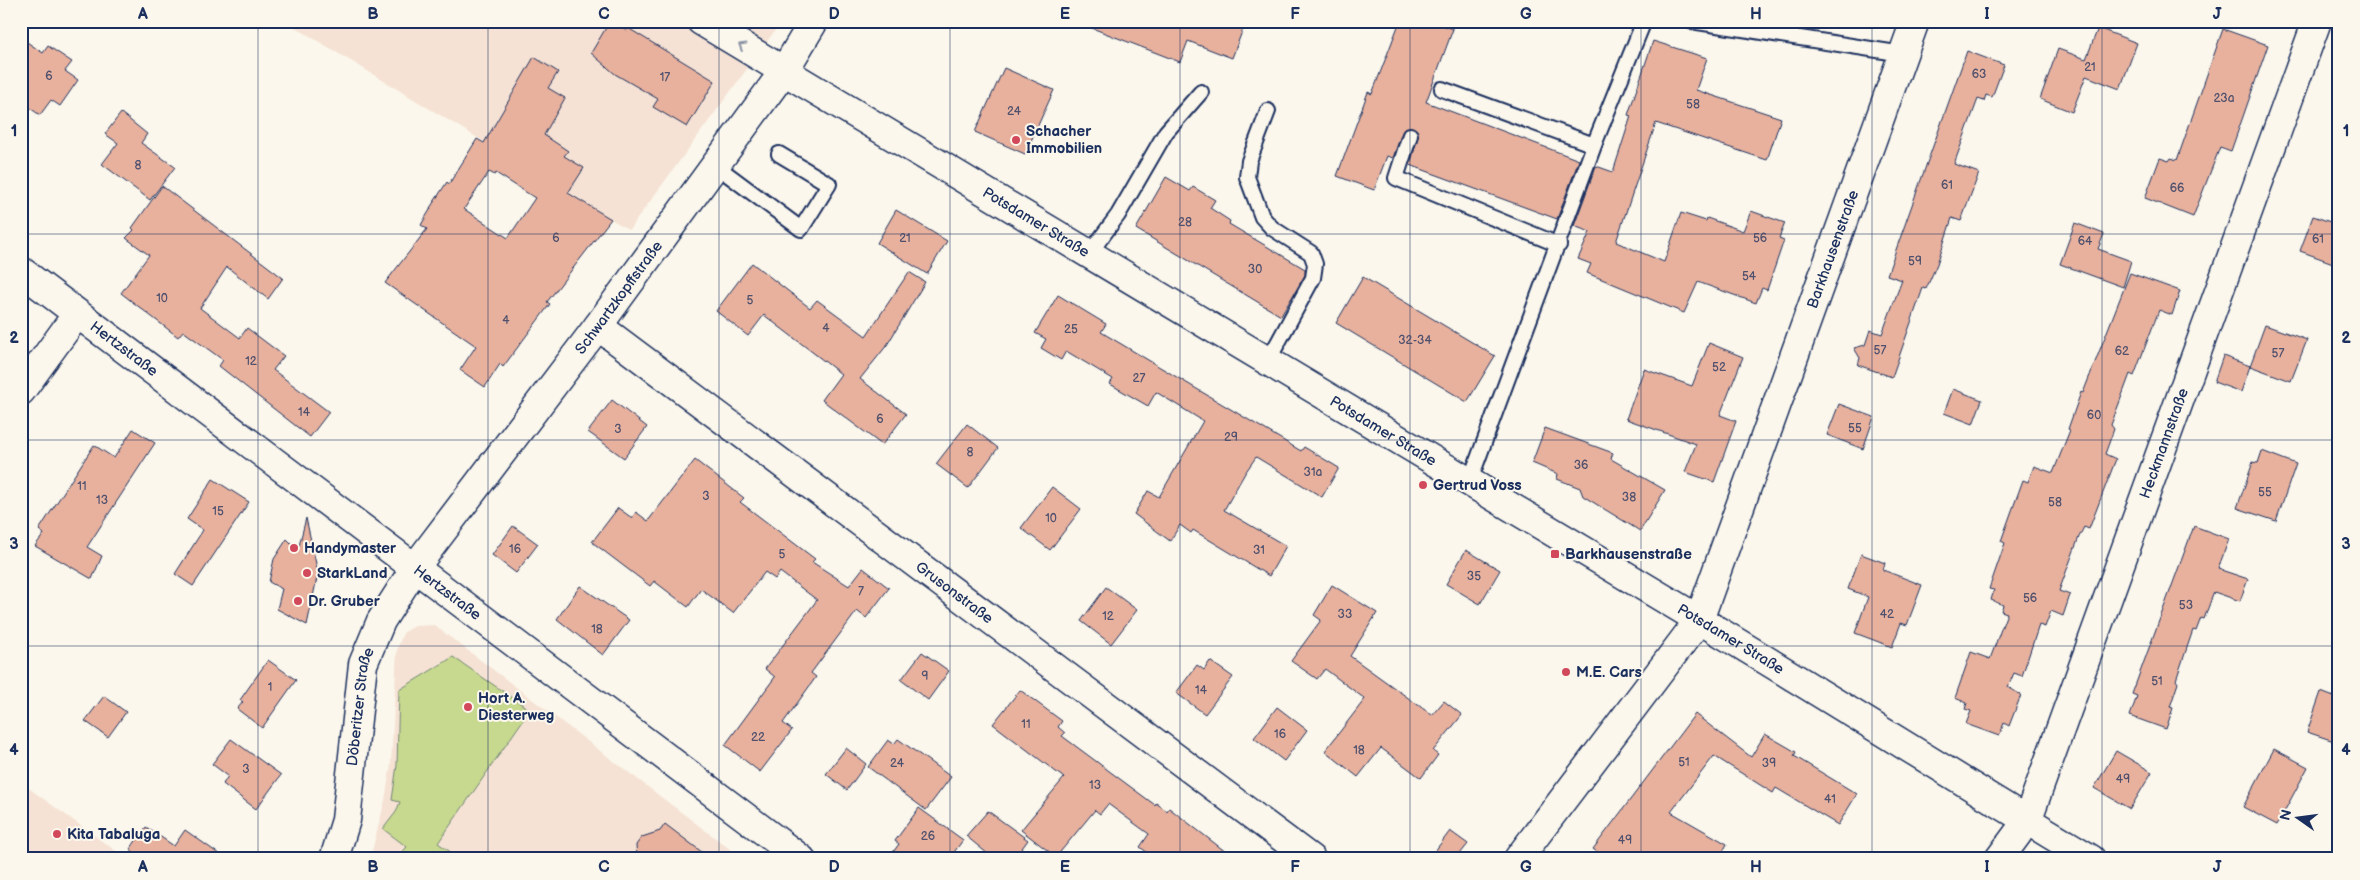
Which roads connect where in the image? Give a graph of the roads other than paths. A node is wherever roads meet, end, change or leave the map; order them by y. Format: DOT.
graph roads {
  1 [pos="700,21"];
  2 [pos="814,21"];
  3 [pos="1644,21"];
  4 [pos="1691,21"];
  5 [pos="1915,21"];
  6 [pos="2317,21"];
  7 [pos="1903,54"];
  8 [pos="784,71"];
  9 [pos="1442,88"];
  10 [pos="1202,92"];
  11 [pos="1268,111"];
  12 [pos="1410,135"];
  13 [pos="1594,145"];
  14 [pos="778,154"];
  15 [pos="715,165"];
  16 [pos="1559,245"];
  17 [pos="1089,254"];
  18 [pos="21,271"];
  19 [pos="77,314"];
  20 [pos="598,326"];
  21 [pos="1268,361"];
  22 [pos="21,390"];
  23 [pos="1468,483"];
  24 [pos="416,566"];
  25 [pos="1699,620"];
  26 [pos="2027,821"];
  27 [pos="334,859"];
  28 [pos="801,859"];
  29 [pos="1311,859"];
  30 [pos="1518,859"];
  31 [pos="1999,859"];
  32 [pos="2091,859"];
  8 -- 1 [label="street, Potsdamer Straße, one-way"];
  2 -- 8 [label="street, Schwartzkopffstraße"];
  3 -- 13 [label="lane"];
  4 -- 7 [label="lane"];
  5 -- 7 [label="street, Barkhausenstraße"];
  6 -- 26 [label="street, Heckmannstraße"];
  7 -- 25 [label="street, Barkhausenstraße"];
  8 -- 15 [label="street, Schwartzkopffstraße"];
  8 -- 17 [label="street, Potsdamer Straße"];
  9 -- 13 [label="lane"];
  10 -- 17 [label="lane"];
  11 -- 21 [label="lane"];
  12 -- 16 [label="lane"];
  13 -- 16 [label="lane"];
  14 -- 15 [label="lane"];
  15 -- 20 [label="street, Schwartzkopffstraße"];
  16 -- 23 [label="lane"];
  17 -- 21 [label="street, Potsdamer Straße"];
  18 -- 19 [label="street, Hertzstraße"];
  19 -- 22 [label="street"];
  19 -- 24 [label="street, Hertzstraße"];
  20 -- 24 [label="street, Schwartzkopffstraße"];
  20 -- 29 [label="street, Grusonstraße"];
  21 -- 23 [label="street, Potsdamer Straße"];
  23 -- 25 [label="street, Potsdamer Straße"];
  24 -- 27 [label="street, Döberitzer Straße"];
  24 -- 28 [label="street, Hertzstraße"];
  25 -- 26 [label="street, Potsdamer Straße"];
  25 -- 30 [label="street, Barkhausenstraße"];
  26 -- 31 [label="street, Heckmannstraße"];
  26 -- 32 [label="street, Potsdamer Straße"];
}
